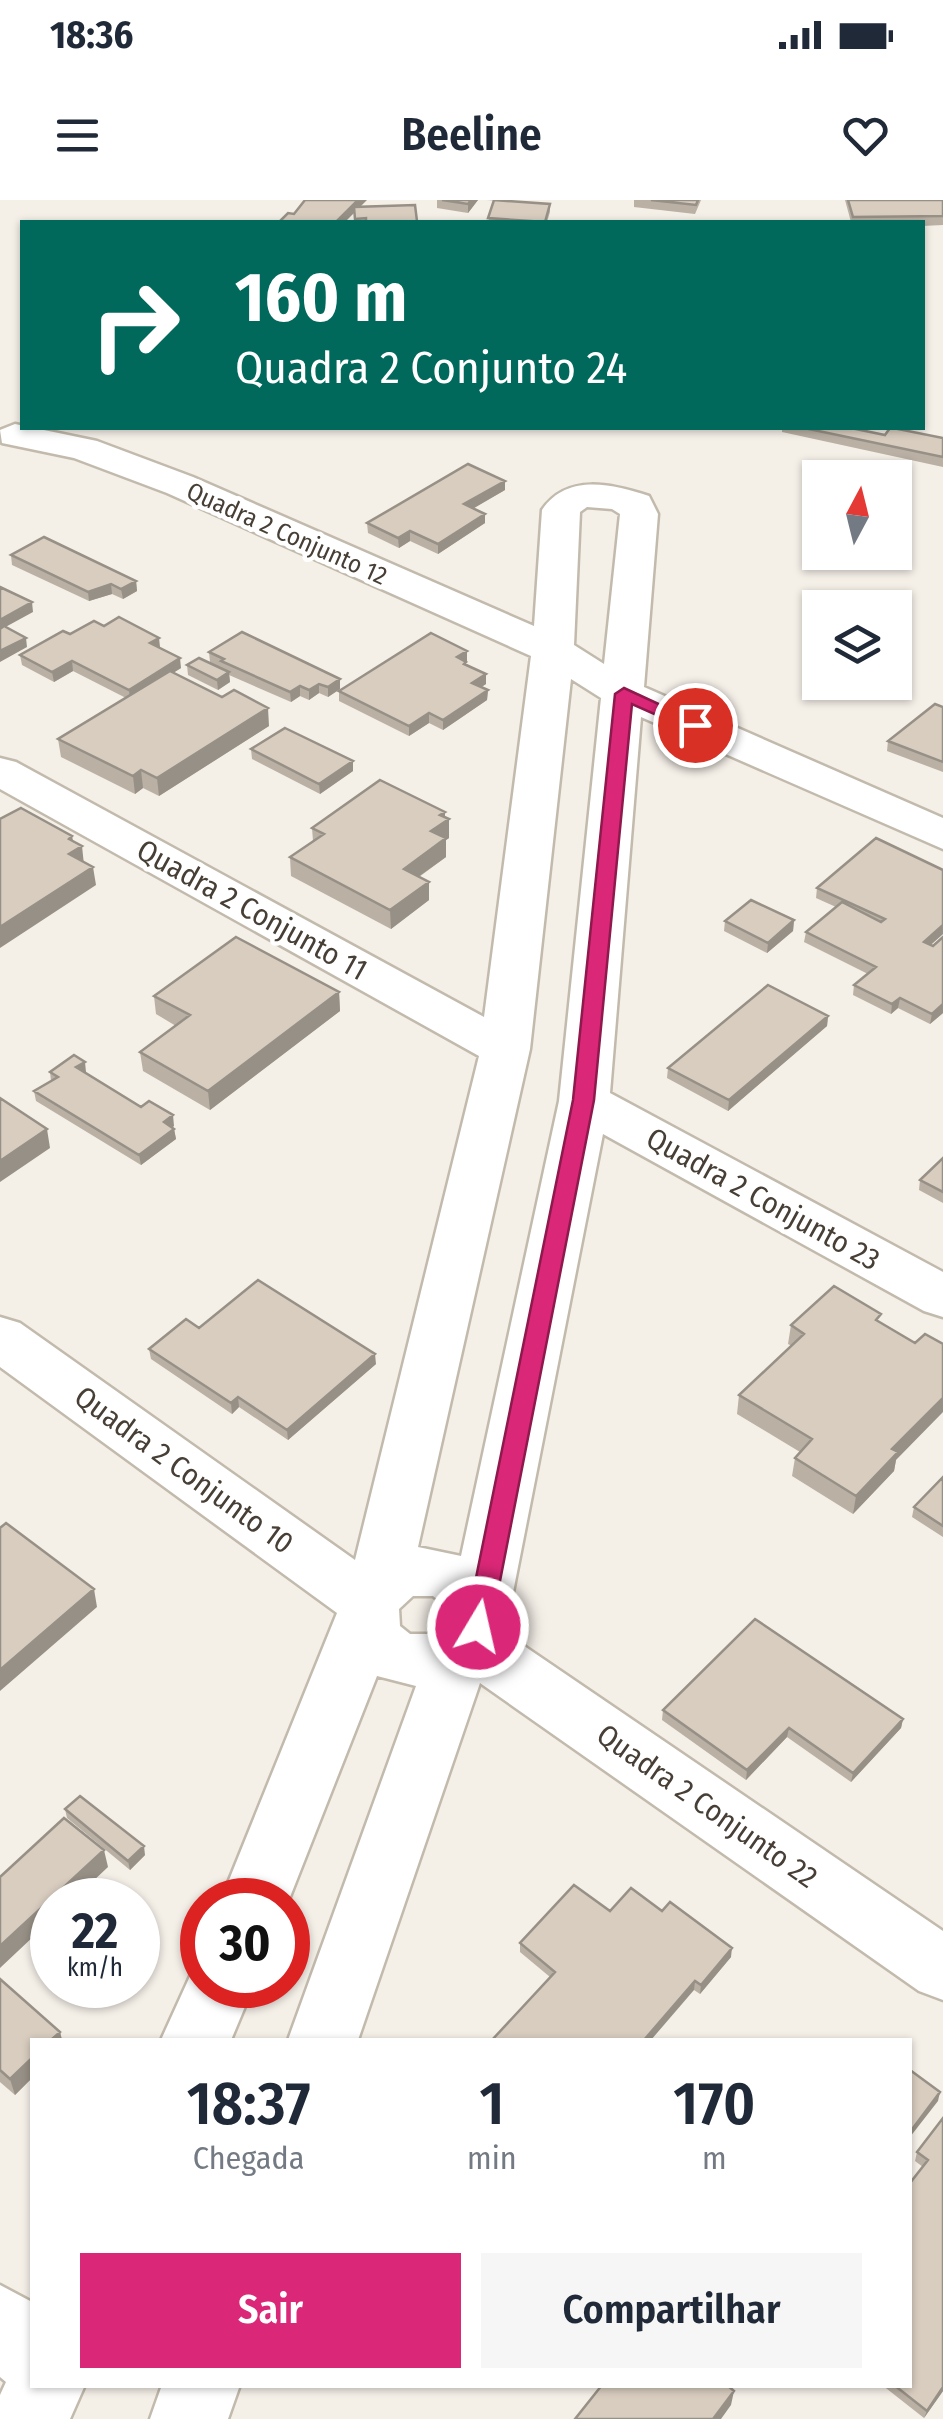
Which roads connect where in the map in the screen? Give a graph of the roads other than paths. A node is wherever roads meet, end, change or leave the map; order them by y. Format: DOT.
graph roads {
  1 [pos="15,435"];
  2 [pos="552,650"];
  3 [pos="624,694"];
  4 [pos="0,772"];
  5 [pos="943,835"];
  6 [pos="505,1049"];
  7 [pos="584,1100"];
  8 [pos="943,1296"];
  9 [pos="0,1338"];
  10 [pos="372,1604"];
  11 [pos="470,1636"];
  12 [pos="264,1878"];
  13 [pos="943,1970"];
  14 [pos="210,2008"];
  15 [pos="197,2038"];
  16 [pos="324,2038"];
  17 [pos="0,2323"];
  18 [pos="30,2353"];
  19 [pos="44,2388"];
  20 [pos="200,2388"];
  21 [pos="28,2419"];
  22 [pos="189,2419"];
  1 -- 2 [label="street, Quadra 2 Conjunto 12"];
  2 -- 3 [label="street, Quadra 2 Conjunto 12"];
  2 -- 3 [label="street"];
  2 -- 6 [label="street"];
  3 -- 5 [label="street, Quadra 2 Conjunto 12"];
  3 -- 7 [label="street"];
  4 -- 6 [label="street, Quadra 2 Conjunto 11"];
  6 -- 10 [label="street"];
  7 -- 8 [label="street, Quadra 2 Conjunto 23"];
  7 -- 11 [label="street"];
  9 -- 10 [label="street, Quadra 2 Conjunto 10"];
  10 -- 11 [label="street"];
  10 -- 11 [label="street"];
  10 -- 12 [label="street"];
  11 -- 13 [label="street, Quadra 2 Conjunto 22"];
  11 -- 16 [label="street"];
  14 -- 15 [label="street"];
  17 -- 18 [label="street"];
  19 -- 21 [label="street"];
  20 -- 22 [label="street"];
}
